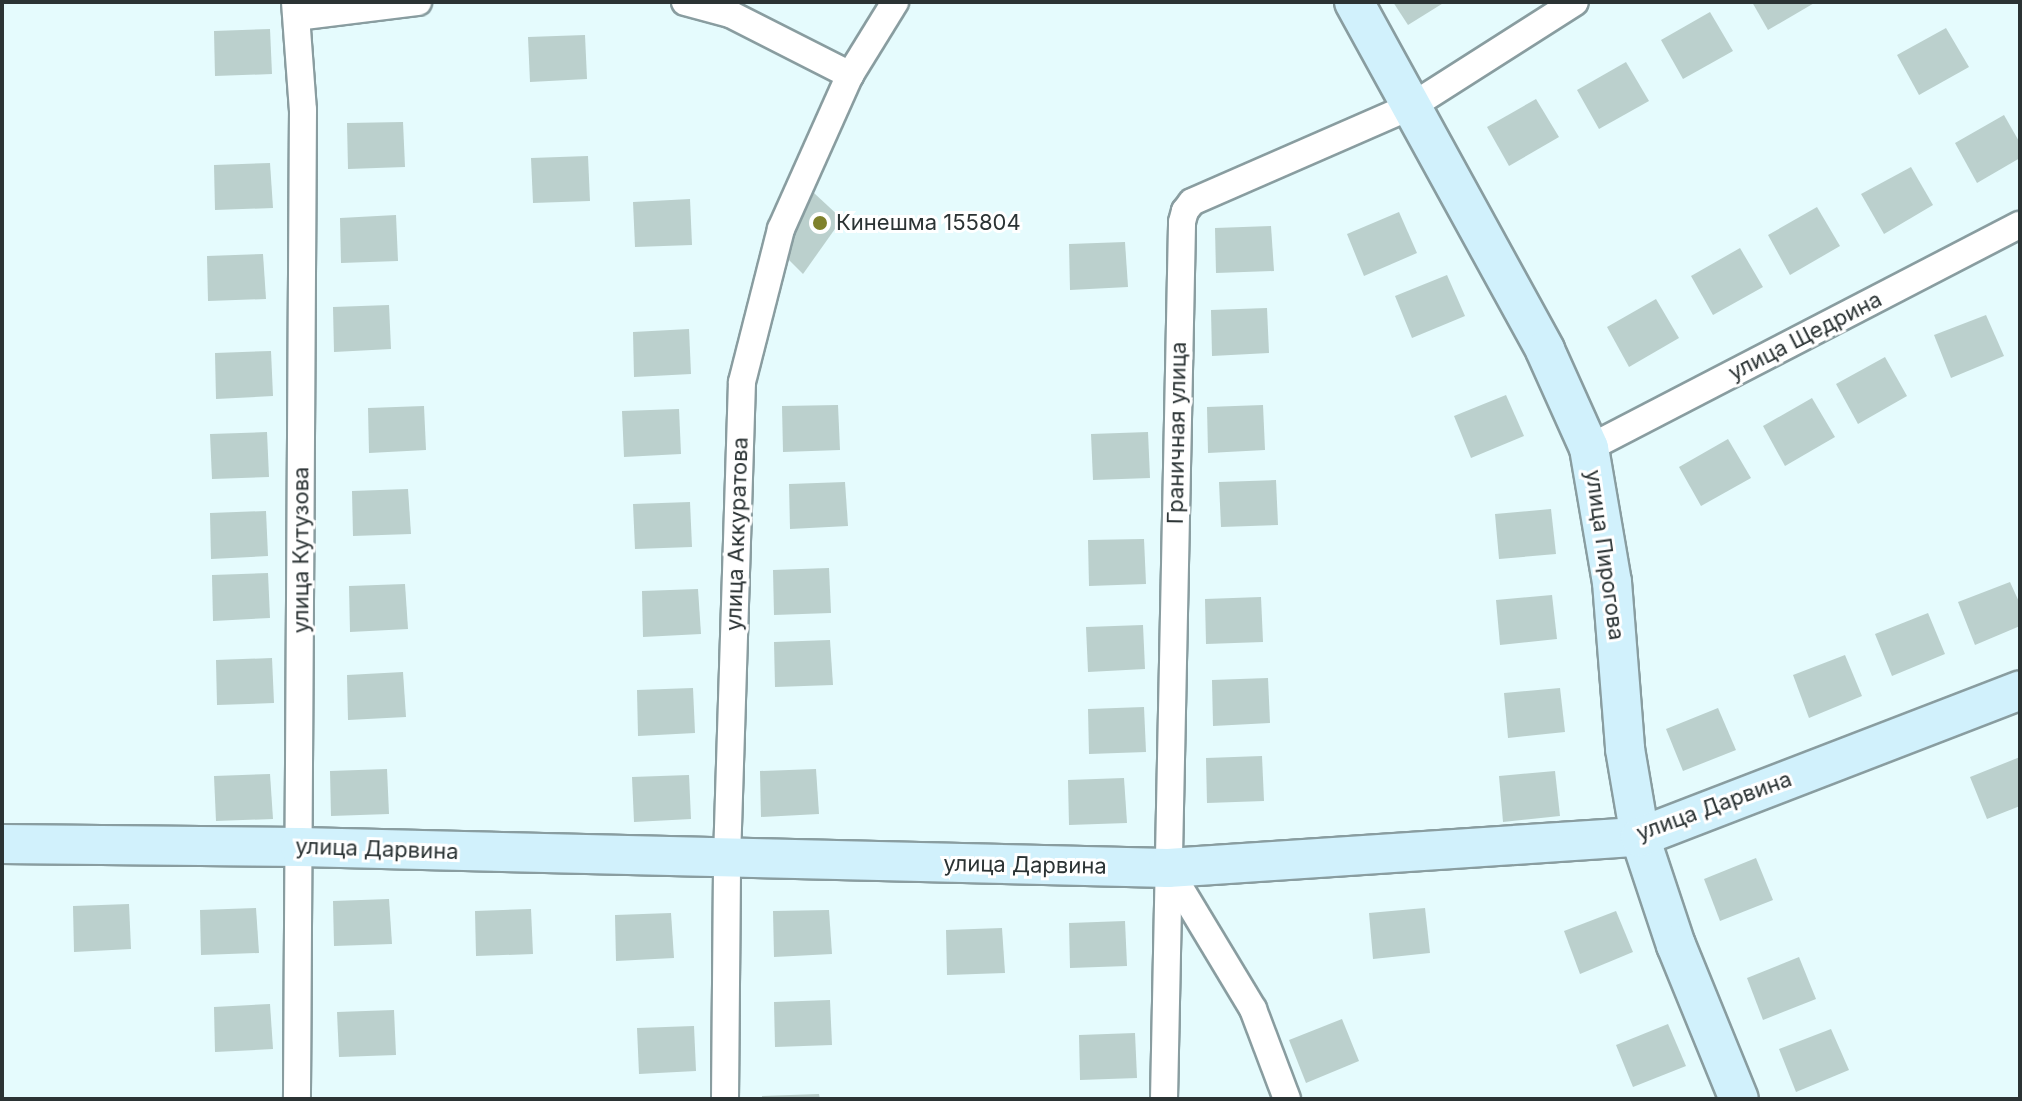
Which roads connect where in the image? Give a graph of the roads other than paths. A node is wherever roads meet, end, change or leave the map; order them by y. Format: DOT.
graph roads {
  1 [pos="418,2"];
  2 [pos="685,2"];
  3 [pos="895,2"];
  4 [pos="1354,2"];
  5 [pos="1575,2"];
  6 [pos="296,9"];
  7 [pos="850,75"];
  8 [pos="1412,106"];
  9 [pos="2020,225"];
  10 [pos="1589,448"];
  11 [pos="2020,690"];
  12 [pos="1640,837"];
  13 [pos="2,844"];
  14 [pos="300,847"];
  15 [pos="727,859"];
  16 [pos="1168,868"];
  17 [pos="297,1099"];
  18 [pos="725,1099"];
  19 [pos="1164,1099"];
  20 [pos="1287,1099"];
  21 [pos="1739,1099"];
  1 -- 6 [label="street"];
  2 -- 7 [label="street"];
  3 -- 7 [label="street, улица Аккуратова"];
  4 -- 8 [label="street, улица Пирогова"];
  5 -- 8 [label="street, Граничная улица"];
  6 -- 14 [label="street, улица Кутузова"];
  7 -- 15 [label="street, улица Аккуратова"];
  8 -- 10 [label="street, улица Пирогова"];
  8 -- 16 [label="street, Граничная улица"];
  9 -- 10 [label="street, улица Щедрина"];
  10 -- 12 [label="street, улица Пирогова"];
  11 -- 12 [label="street, улица Дарвина"];
  12 -- 16 [label="street, улица Дарвина"];
  12 -- 21 [label="street, улица Пирогова"];
  13 -- 14 [label="street, улица Дарвина"];
  14 -- 15 [label="street, улица Дарвина"];
  14 -- 17 [label="street, улица Кутузова"];
  15 -- 16 [label="street, улица Дарвина"];
  15 -- 18 [label="street, улица Аккуратова"];
  16 -- 19 [label="street, Граничная улица"];
  16 -- 20 [label="street"];
}
